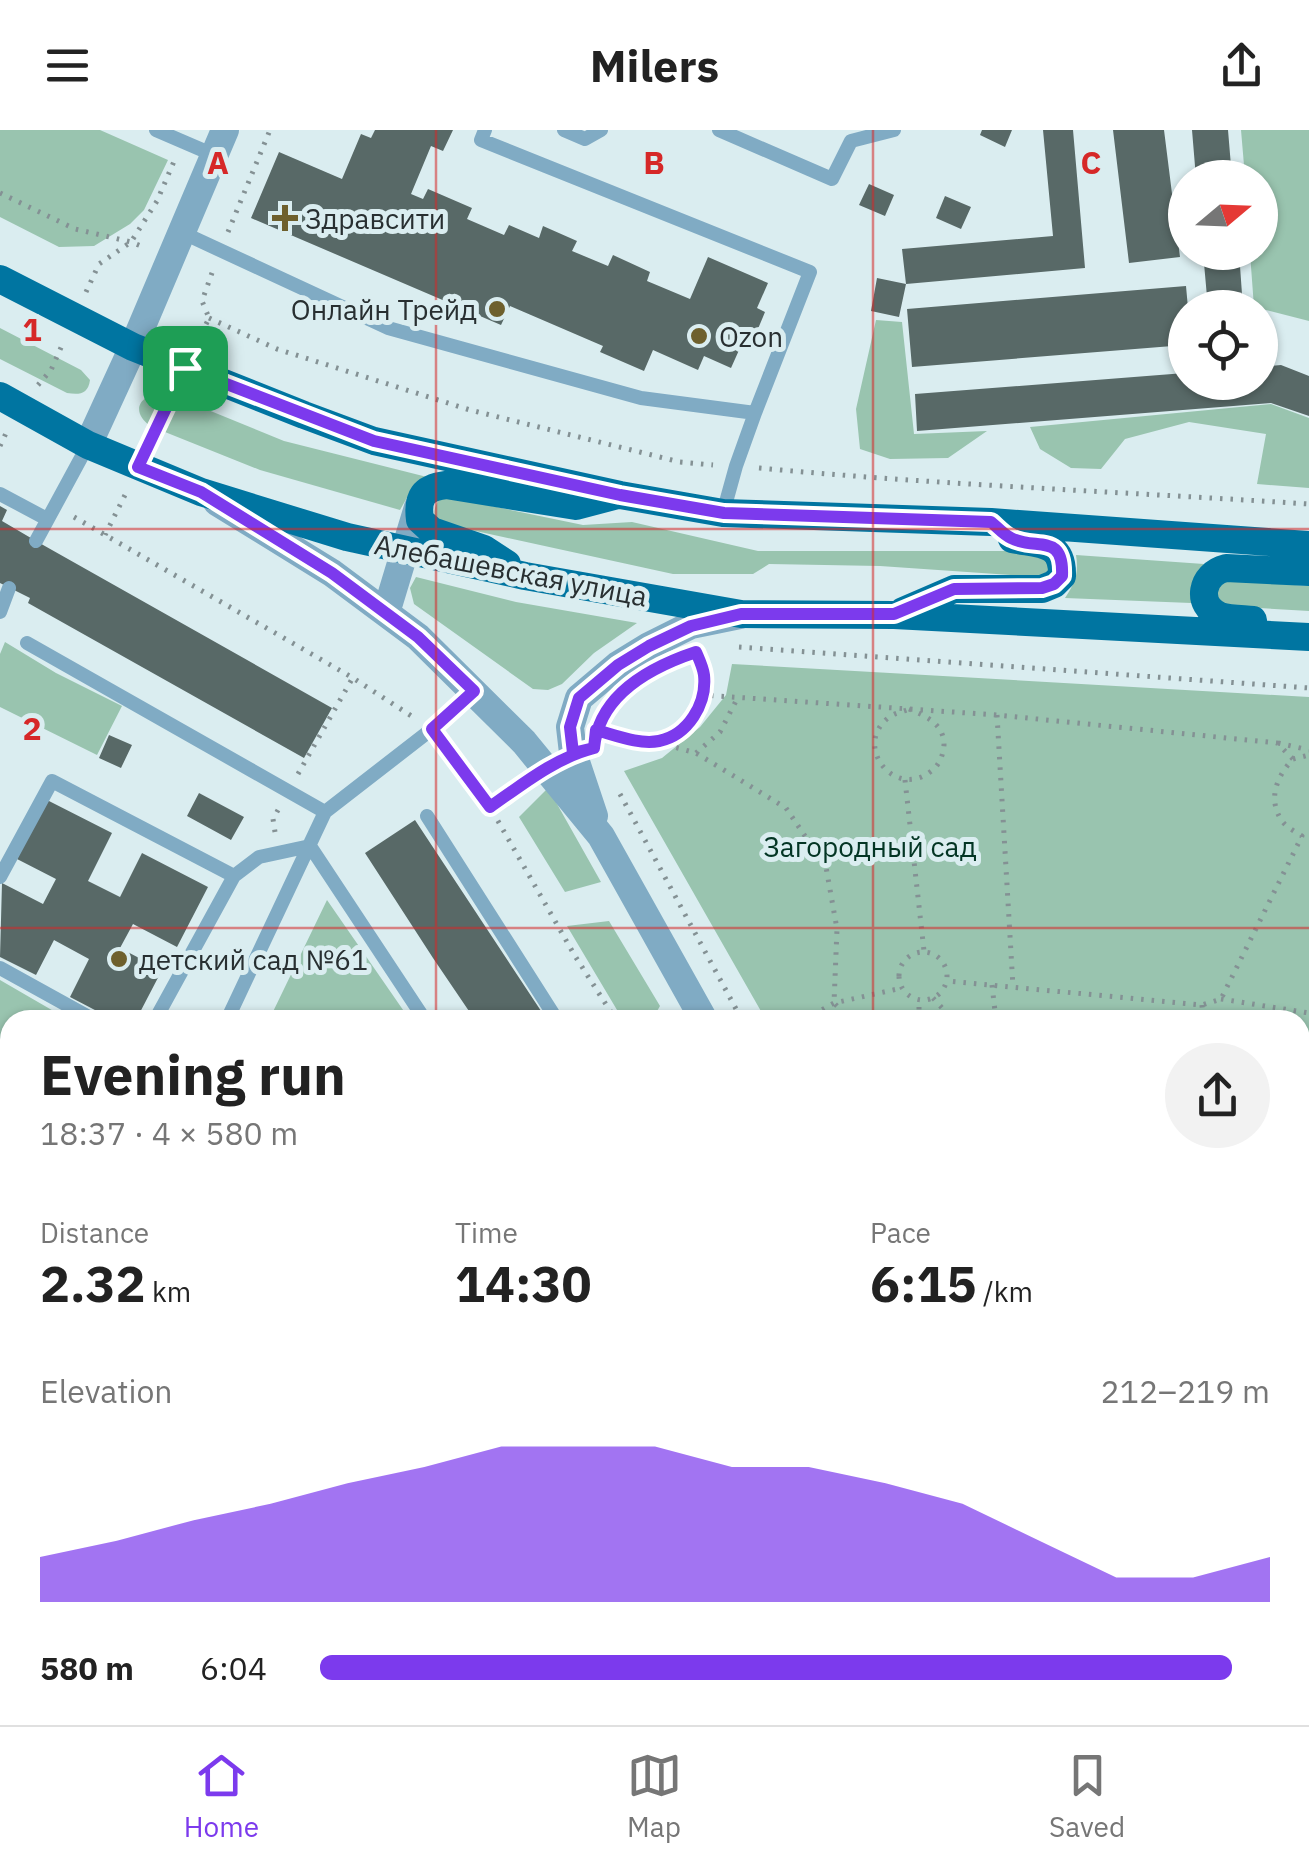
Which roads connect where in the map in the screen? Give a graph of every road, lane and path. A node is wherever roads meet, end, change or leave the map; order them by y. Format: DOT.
graph roads {
  1 [pos="156,130"];
  2 [pos="270,130"];
  3 [pos="485,130"];
  4 [pos="564,130"];
  5 [pos="602,130"];
  6 [pos="720,130"];
  7 [pos="894,130"];
  8 [pos="182,142"];
  9 [pos="219,143"];
  10 [pos="0,193"];
  11 [pos="182,232"];
  12 [pos="131,242"];
  13 [pos="221,251"];
  14 [pos="171,260"];
  15 [pos="0,279"];
  16 [pos="209,280"];
  17 [pos="74,317"];
  18 [pos="133,346"];
  19 [pos="185,368"];
  20 [pos="9,401"];
  21 [pos="755,413"];
  22 [pos="88,444"];
  23 [pos="0,446"];
  24 [pos="138,467"];
  25 [pos="201,492"];
  26 [pos="0,494"];
  27 [pos="620,495"];
  28 [pos="418,507"];
  29 [pos="51,513"];
  30 [pos="724,513"];
  31 [pos="991,522"];
  32 [pos="105,535"];
  33 [pos="36,541"];
  34 [pos="1309,545"];
  35 [pos="405,550"];
  36 [pos="1309,572"];
  37 [pos="525,576"];
  38 [pos="9,588"];
  39 [pos="0,612"];
  40 [pos="386,613"];
  41 [pos="741,614"];
  42 [pos="894,614"];
  43 [pos="1309,636"];
  44 [pos="27,643"];
  45 [pos="734,647"];
  46 [pos="696,652"];
  47 [pos="1309,688"];
  48 [pos="474,691"];
  49 [pos="703,695"];
  50 [pos="737,698"];
  51 [pos="909,709"];
  52 [pos="997,716"];
  53 [pos="432,729"];
  54 [pos="656,742"];
  55 [pos="1277,743"];
  56 [pos="696,752"];
  57 [pos="1309,752"];
  58 [pos="573,753"];
  59 [pos="1292,759"];
  60 [pos="546,768"];
  61 [pos="904,780"];
  62 [pos="613,782"];
  63 [pos="490,807"];
  64 [pos="325,812"];
  65 [pos="427,816"];
  66 [pos="601,836"];
  67 [pos="1306,837"];
  68 [pos="310,846"];
  69 [pos="234,876"];
  70 [pos="0,877"];
  71 [pos="924,951"];
  72 [pos="0,968"];
  73 [pos="947,981"];
  74 [pos="992,985"];
  75 [pos="1014,987"];
  76 [pos="902,988"];
  77 [pos="933,998"];
  78 [pos="1221,999"];
  79 [pos="919,1000"];
  80 [pos="834,1003"];
  81 [pos="1202,1005"];
  82 [pos="76,1010"];
  83 [pos="160,1010"];
  84 [pos="233,1010"];
  85 [pos="418,1010"];
  86 [pos="551,1010"];
  87 [pos="610,1010"];
  88 [pos="698,1010"];
  89 [pos="737,1010"];
  90 [pos="822,1010"];
  91 [pos="841,1010"];
  92 [pos="919,1010"];
  93 [pos="944,1010"];
  94 [pos="995,1010"];
  95 [pos="1202,1010"];
  96 [pos="1290,1010"];
  1 -- 8 [label="lane"];
  2 -- 13 [label="path"];
  3 -- 21 [label="lane"];
  4 -- 5 [label="lane"];
  6 -- 7 [label="lane"];
  8 -- 9 [label="lane"];
  8 -- 12 [label="path"];
  9 -- 11 [label="street"];
  10 -- 12 [label="path"];
  11 -- 13 [label="lane"];
  11 -- 14 [label="street"];
  12 -- 14 [label="path"];
  12 -- 17 [label="path"];
  13 -- 16 [label="path"];
  13 -- 21 [label="lane"];
  14 -- 16 [label="path"];
  14 -- 18 [label="street"];
  15 -- 17 [label="main road"];
  16 -- 19 [label="path"];
  17 -- 18 [label="main road"];
  17 -- 20 [label="path"];
  18 -- 19 [label="main road"];
  18 -- 22 [label="street"];
  19 -- 24 [label="path"];
  19 -- 27 [label="main road"];
  20 -- 22 [label="main road, Алебашевская улица"];
  20 -- 23 [label="path"];
  21 -- 30 [label="lane"];
  22 -- 24 [label="main road, Алебашевская улица"];
  22 -- 29 [label="lane"];
  24 -- 25 [label="main road, Алебашевская улица"];
  24 -- 32 [label="path"];
  25 -- 35 [label="main road, Алебашевская улица"];
  25 -- 40 [label="street"];
  26 -- 29 [label="lane"];
  27 -- 28 [label="main road"];
  27 -- 30 [label="main road"];
  28 -- 35 [label="street"];
  28 -- 37 [label="main road"];
  29 -- 32 [label="path"];
  29 -- 33 [label="lane"];
  30 -- 31 [label="main road"];
  31 -- 34 [label="main road"];
  31 -- 42 [label="main road"];
  32 -- 53 [label="path"];
  35 -- 37 [label="main road, Алебашевская улица"];
  35 -- 40 [label="street"];
  36 -- 43 [label="main road"];
  37 -- 41 [label="main road, Алебашевская улица"];
  38 -- 39 [label="lane"];
  40 -- 48 [label="street"];
  41 -- 42 [label="main road, Алебашевская улица"];
  41 -- 58 [label="street"];
  42 -- 43 [label="main road, Алебашевская улица"];
  44 -- 64 [label="lane"];
  45 -- 47 [label="path"];
  46 -- 49 [label="path"];
  48 -- 53 [label="lane"];
  48 -- 60 [label="street"];
  49 -- 50 [label="path"];
  49 -- 54 [label="path"];
  50 -- 51 [label="path"];
  50 -- 56 [label="path"];
  51 -- 52 [label="path"];
  51 -- 61 [label="path"];
  51 -- 61 [label="path"];
  52 -- 55 [label="path"];
  52 -- 75 [label="path"];
  53 -- 63 [label="path"];
  53 -- 64 [label="lane"];
  54 -- 56 [label="path"];
  54 -- 58 [label="path"];
  55 -- 57 [label="path"];
  55 -- 59 [label="path"];
  56 -- 80 [label="path"];
  57 -- 59 [label="path"];
  58 -- 66 [label="street"];
  59 -- 67 [label="path"];
  60 -- 63 [label="path"];
  60 -- 66 [label="street"];
  61 -- 71 [label="path"];
  62 -- 89 [label="path"];
  63 -- 87 [label="path"];
  64 -- 68 [label="lane"];
  65 -- 86 [label="lane"];
  66 -- 88 [label="street"];
  67 -- 78 [label="path"];
  68 -- 69 [label="lane"];
  68 -- 84 [label="lane"];
  68 -- 85 [label="lane"];
  69 -- 70 [label="lane"];
  69 -- 83 [label="lane"];
  71 -- 73 [label="path"];
  71 -- 76 [label="path"];
  72 -- 82 [label="lane"];
  73 -- 74 [label="path"];
  73 -- 77 [label="path"];
  74 -- 75 [label="path"];
  74 -- 94 [label="path"];
  75 -- 81 [label="path"];
  76 -- 79 [label="path"];
  76 -- 80 [label="path"];
  77 -- 79 [label="path"];
  77 -- 93 [label="path"];
  78 -- 81 [label="path"];
  78 -- 96 [label="path"];
  79 -- 92 [label="path"];
  80 -- 90 [label="path"];
  80 -- 91 [label="path"];
  81 -- 95 [label="path"];
}
